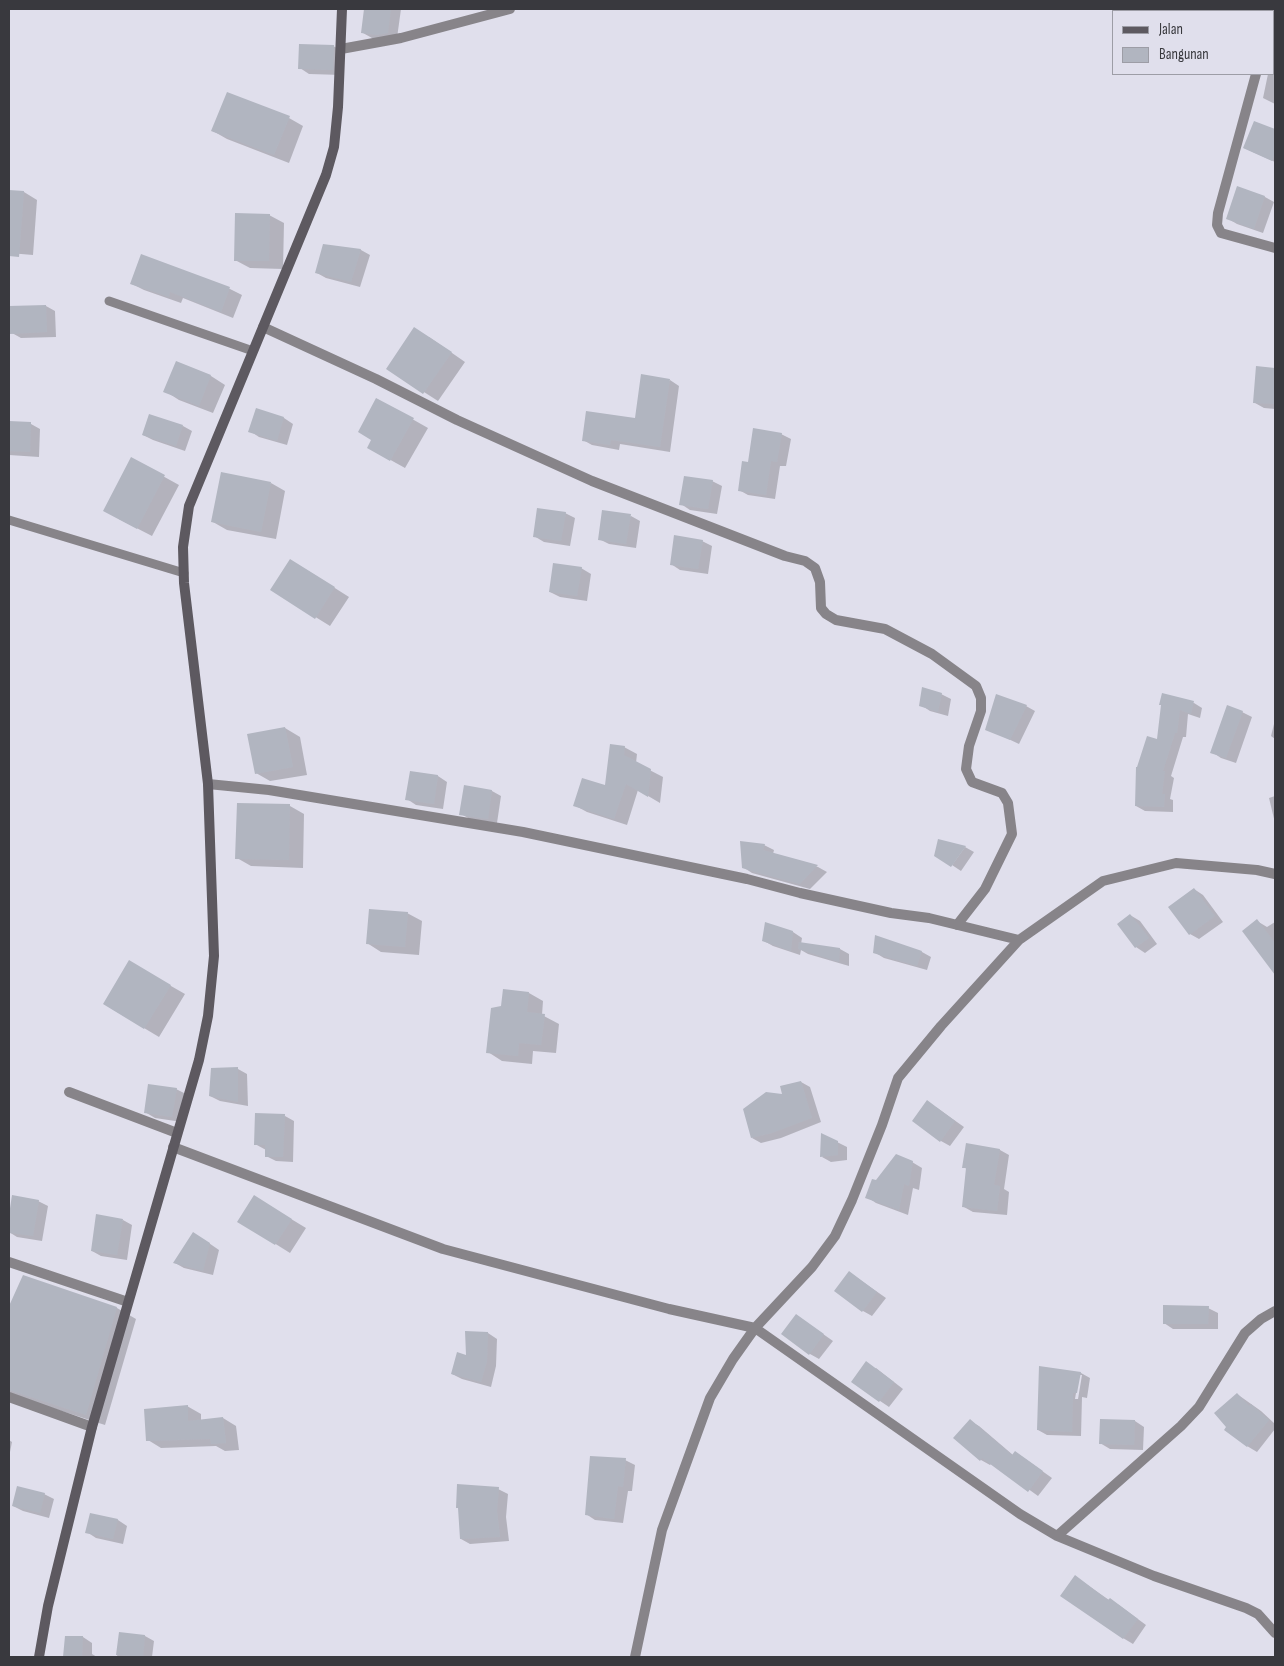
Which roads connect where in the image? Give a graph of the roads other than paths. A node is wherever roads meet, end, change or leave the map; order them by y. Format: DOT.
graph roads {
  1 [pos="342,9"];
  2 [pos="510,9"];
  3 [pos="340,49"];
  4 [pos="1256,75"];
  5 [pos="1275,248"];
  6 [pos="109,301"];
  7 [pos="263,327"];
  8 [pos="253,351"];
  9 [pos="9,520"];
  10 [pos="184,573"];
  11 [pos="208,784"];
  12 [pos="1275,874"];
  13 [pos="957,925"];
  14 [pos="1019,940"];
  15 [pos="69,1092"];
  16 [pos="177,1133"];
  17 [pos="173,1147"];
  18 [pos="9,1262"];
  19 [pos="128,1302"];
  20 [pos="1275,1311"];
  21 [pos="755,1328"];
  22 [pos="9,1397"];
  23 [pos="92,1427"];
  24 [pos="1057,1536"];
  25 [pos="1275,1633"];
  26 [pos="39,1657"];
  27 [pos="634,1657"];
  1 -- 3 [label="street"];
  2 -- 3 [label="street"];
  3 -- 7 [label="street"];
  4 -- 5 [label="street"];
  6 -- 8 [label="lane"];
  7 -- 8 [label="street"];
  7 -- 13 [label="street"];
  8 -- 10 [label="street"];
  9 -- 10 [label="lane"];
  10 -- 11 [label="street"];
  11 -- 13 [label="street"];
  11 -- 16 [label="street"];
  12 -- 14 [label="street"];
  13 -- 14 [label="street"];
  14 -- 21 [label="street"];
  15 -- 16 [label="street"];
  16 -- 17 [label="street"];
  17 -- 19 [label="street"];
  17 -- 21 [label="street"];
  18 -- 19 [label="street"];
  19 -- 23 [label="street"];
  20 -- 24 [label="street"];
  21 -- 24 [label="street"];
  21 -- 27 [label="street"];
  22 -- 23 [label="street"];
  23 -- 26 [label="street"];
  24 -- 25 [label="street"];
}
